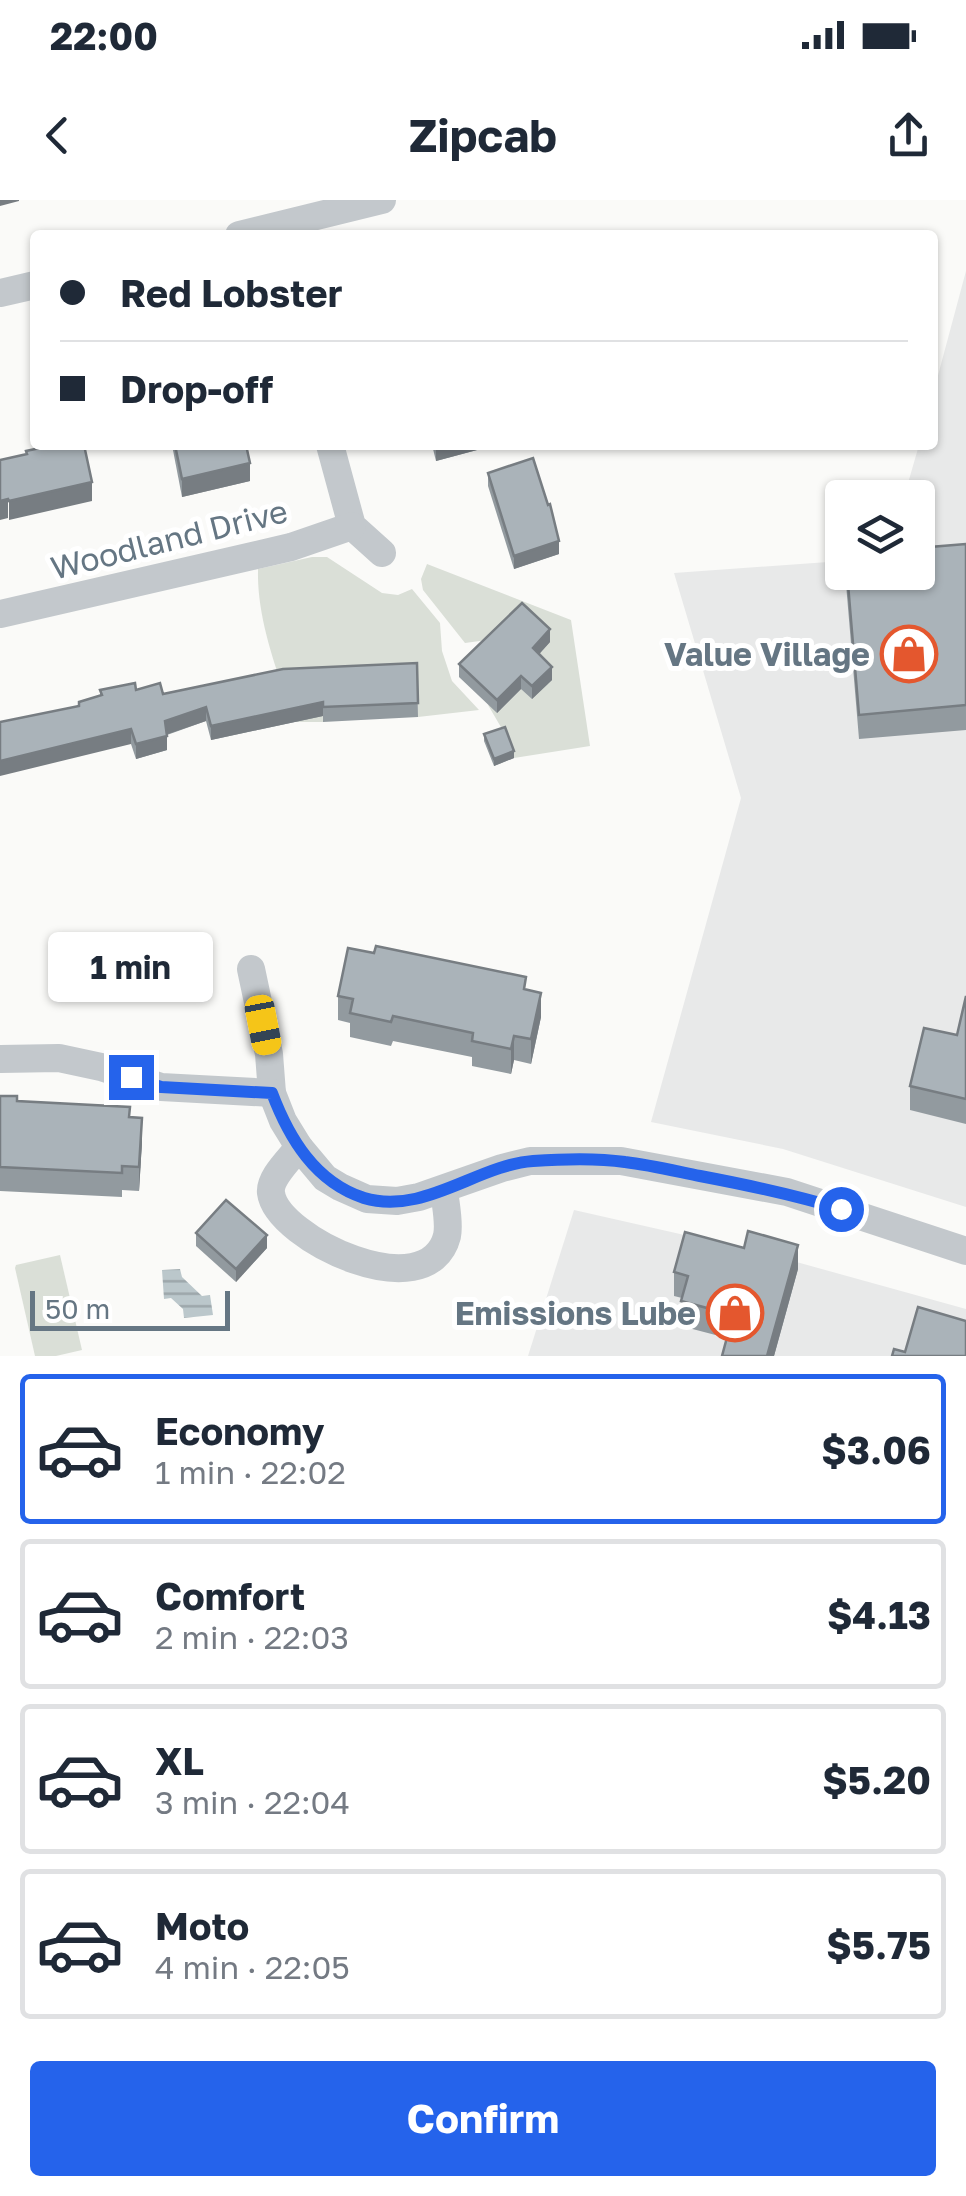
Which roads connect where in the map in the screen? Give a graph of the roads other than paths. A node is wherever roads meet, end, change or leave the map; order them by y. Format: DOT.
graph roads {
  1 [pos="382,200"];
  2 [pos="398,200"];
  3 [pos="259,230"];
  4 [pos="346,230"];
  5 [pos="30,286"];
  6 [pos="0,294"];
  7 [pos="331,450"];
  8 [pos="352,526"];
  9 [pos="382,553"];
  10 [pos="0,614"];
  11 [pos="252,968"];
  12 [pos="0,1059"];
  13 [pos="272,1093"];
  14 [pos="299,1148"];
  15 [pos="444,1189"];
  16 [pos="966,1250"];
  1 -- 3 [label="street"];
  2 -- 4 [label="street"];
  5 -- 6 [label="street"];
  7 -- 8 [label="street"];
  8 -- 9 [label="street"];
  8 -- 10 [label="street, Woodland Drive"];
  11 -- 13 [label="street"];
  12 -- 13 [label="street"];
  13 -- 14 [label="street"];
  14 -- 15 [label="street"];
  14 -- 15 [label="street"];
  15 -- 16 [label="street"];
}
